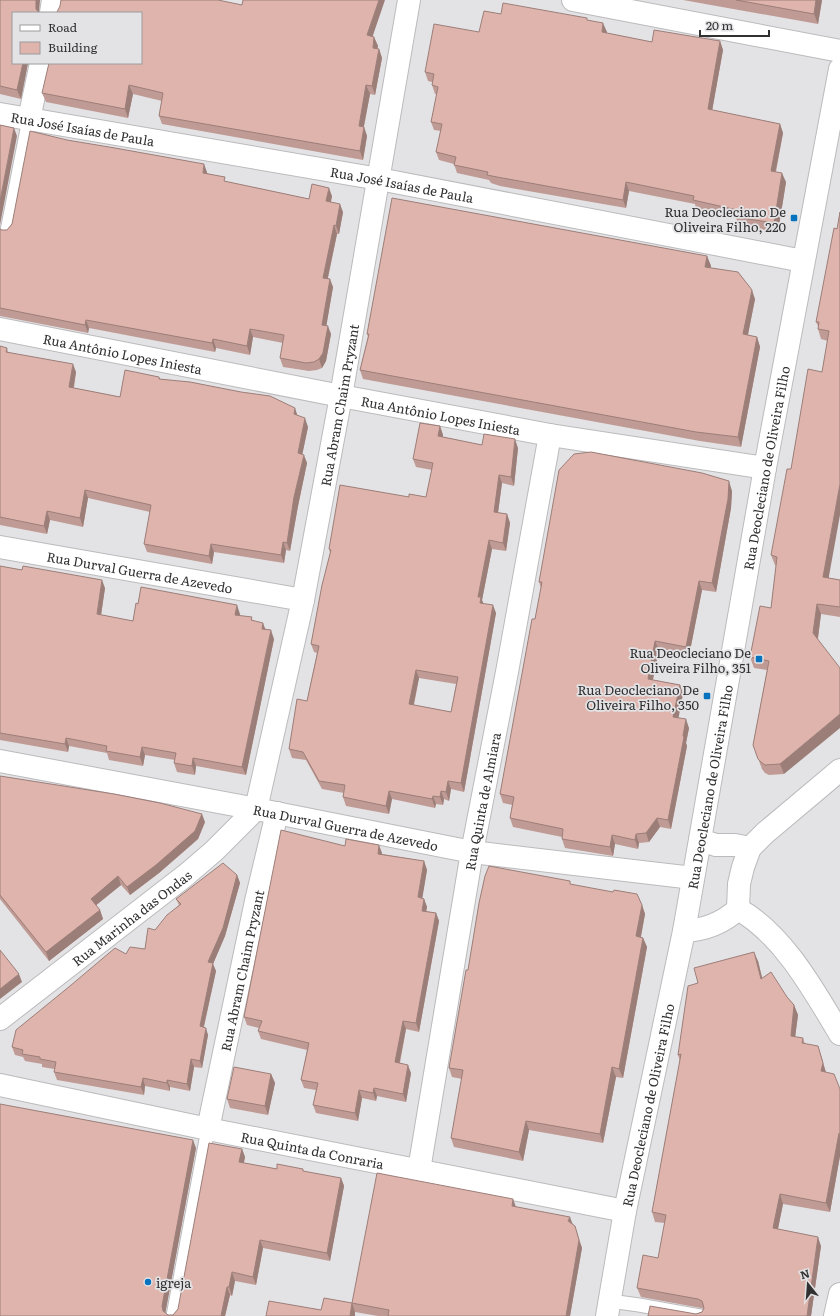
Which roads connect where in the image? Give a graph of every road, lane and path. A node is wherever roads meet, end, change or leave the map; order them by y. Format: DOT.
graph roads {
  1 [pos="53,0"];
  2 [pos="409,0"];
  3 [pos="573,0"];
  4 [pos="51,12"];
  5 [pos="840,51"];
  6 [pos="40,64"];
  7 [pos="840,69"];
  8 [pos="0,114"];
  9 [pos="29,119"];
  10 [pos="379,179"];
  11 [pos="7,231"];
  12 [pos="803,261"];
  13 [pos="0,329"];
  14 [pos="342,396"];
  15 [pos="550,434"];
  16 [pos="765,468"];
  17 [pos="0,547"];
  18 [pos="303,600"];
  19 [pos="0,761"];
  20 [pos="840,770"];
  21 [pos="267,811"];
  22 [pos="700,840"];
  23 [pos="750,848"];
  24 [pos="472,852"];
  25 [pos="693,878"];
  26 [pos="738,909"];
  27 [pos="684,931"];
  28 [pos="0,1020"];
  29 [pos="840,1034"];
  30 [pos="0,1085"];
  31 [pos="208,1130"];
  32 [pos="419,1170"];
  33 [pos="625,1211"];
  34 [pos="840,1294"];
  35 [pos="609,1308"];
  36 [pos="173,1316"];
  37 [pos="700,1316"];
  38 [pos="835,1316"];
  1 -- 4 [label="street"];
  2 -- 10 [label="street, Rua Abram Chaim Pryzant"];
  3 -- 5 [label="street"];
  6 -- 9 [label="street"];
  7 -- 12 [label="street, Rua Deocleciano de Oliveira Filho"];
  8 -- 9 [label="street, Rua José Isaías de Paula"];
  9 -- 10 [label="street, Rua José Isaías de Paula"];
  9 -- 11 [label="lane"];
  10 -- 12 [label="street, Rua José Isaías de Paula"];
  10 -- 14 [label="street, Rua Abram Chaim Pryzant"];
  12 -- 16 [label="street, Rua Deocleciano de Oliveira Filho"];
  13 -- 14 [label="street, Rua Antônio Lopes Iniesta"];
  14 -- 15 [label="street, Rua Antônio Lopes Iniesta"];
  14 -- 18 [label="street, Rua Abram Chaim Pryzant"];
  15 -- 16 [label="street, Rua Antônio Lopes Iniesta"];
  15 -- 24 [label="street, Rua Quinta de Almiara"];
  16 -- 22 [label="street, Rua Deocleciano de Oliveira Filho"];
  17 -- 18 [label="street, Rua Durval Guerra de Azevedo"];
  18 -- 21 [label="street, Rua Abram Chaim Pryzant"];
  19 -- 21 [label="street, Rua Durval Guerra de Azevedo"];
  20 -- 23 [label="street"];
  21 -- 24 [label="street, Rua Durval Guerra de Azevedo"];
  21 -- 28 [label="street, Rua Marinha das Ondas"];
  21 -- 31 [label="street, Rua Abram Chaim Pryzant"];
  22 -- 23 [label="street"];
  22 -- 25 [label="street, Rua Deocleciano de Oliveira Filho"];
  23 -- 26 [label="street"];
  24 -- 25 [label="street, Rua Durval Guerra de Azevedo"];
  24 -- 32 [label="street, Rua Quinta de Almiara"];
  25 -- 27 [label="street, Rua Deocleciano de Oliveira Filho"];
  26 -- 27 [label="street"];
  26 -- 29 [label="street"];
  27 -- 33 [label="street, Rua Deocleciano de Oliveira Filho"];
  30 -- 31 [label="street, Rua Quinta da Conraria"];
  31 -- 32 [label="street, Rua Quinta da Conraria"];
  31 -- 36 [label="lane"];
  32 -- 33 [label="street, Rua Quinta da Conraria"];
  33 -- 35 [label="street, Rua Deocleciano de Oliveira Filho"];
  34 -- 38 [label="street"];
  35 -- 37 [label="lane"];
}
